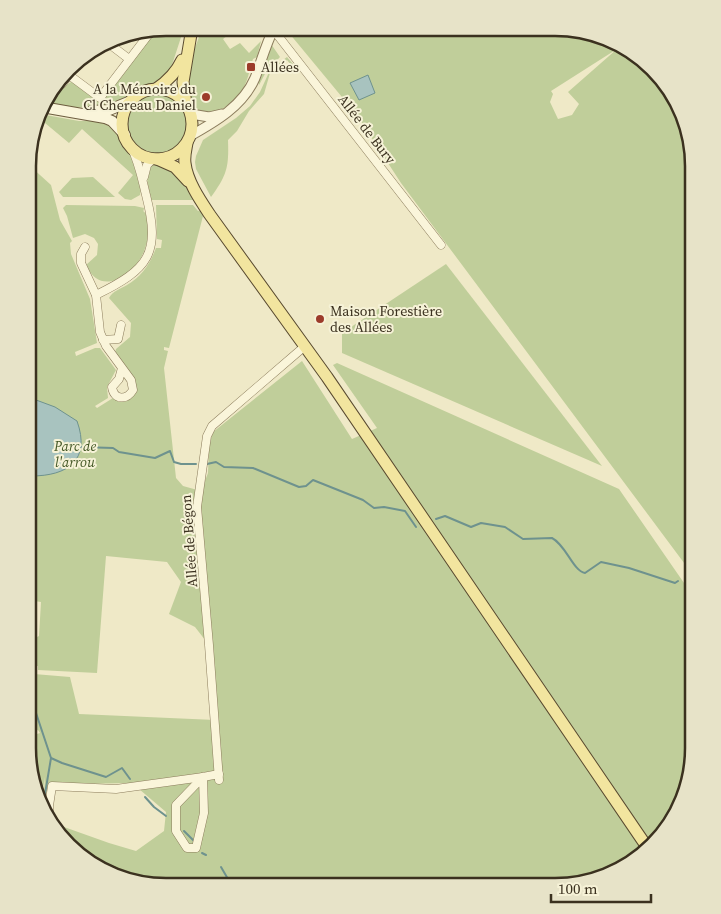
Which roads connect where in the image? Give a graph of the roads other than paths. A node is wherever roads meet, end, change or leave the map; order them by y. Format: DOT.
graph roads {
  1 [pos="190,36"];
  2 [pos="270,36"];
  3 [pos="279,36"];
  4 [pos="146,38"];
  5 [pos="189,44"];
  6 [pos="114,47"];
  7 [pos="129,59"];
  8 [pos="72,76"];
  9 [pos="156,89"];
  10 [pos="131,101"];
  11 [pos="50,108"];
  12 [pos="188,109"];
  13 [pos="231,109"];
  14 [pos="78,112"];
  15 [pos="125,135"];
  16 [pos="188,140"];
  17 [pos="131,147"];
  18 [pos="155,158"];
  19 [pos="145,189"];
  20 [pos="197,193"];
  21 [pos="441,245"];
  22 [pos="85,247"];
  23 [pos="96,294"];
  24 [pos="121,325"];
  25 [pos="103,340"];
  26 [pos="305,346"];
  27 [pos="122,368"];
  28 [pos="203,777"];
  29 [pos="49,804"];
  30 [pos="644,843"];
  1 -- 5 [label="main road"];
  2 -- 13 [label="street"];
  3 -- 21 [label="street, Allée de Bury"];
  4 -- 7 [label="street"];
  5 -- 9 [label="main road"];
  5 -- 12 [label="main road"];
  6 -- 7 [label="street"];
  7 -- 8 [label="street"];
  9 -- 10 [label="main road"];
  9 -- 12 [label="main road"];
  10 -- 14 [label="main road"];
  10 -- 15 [label="main road"];
  11 -- 14 [label="main road"];
  12 -- 13 [label="street"];
  12 -- 16 [label="main road"];
  13 -- 16 [label="street"];
  14 -- 15 [label="main road"];
  15 -- 17 [label="main road"];
  16 -- 18 [label="main road"];
  16 -- 20 [label="main road"];
  17 -- 18 [label="main road"];
  17 -- 19 [label="street"];
  18 -- 19 [label="street"];
  18 -- 20 [label="main road"];
  19 -- 23 [label="street"];
  20 -- 26 [label="main road"];
  22 -- 23 [label="street"];
  23 -- 25 [label="street"];
  24 -- 25 [label="street"];
  25 -- 27 [label="street"];
  26 -- 28 [label="street, Allée de Bégon"];
  26 -- 30 [label="main road"];
  28 -- 28 [label="street"];
  28 -- 29 [label="street"];
}
